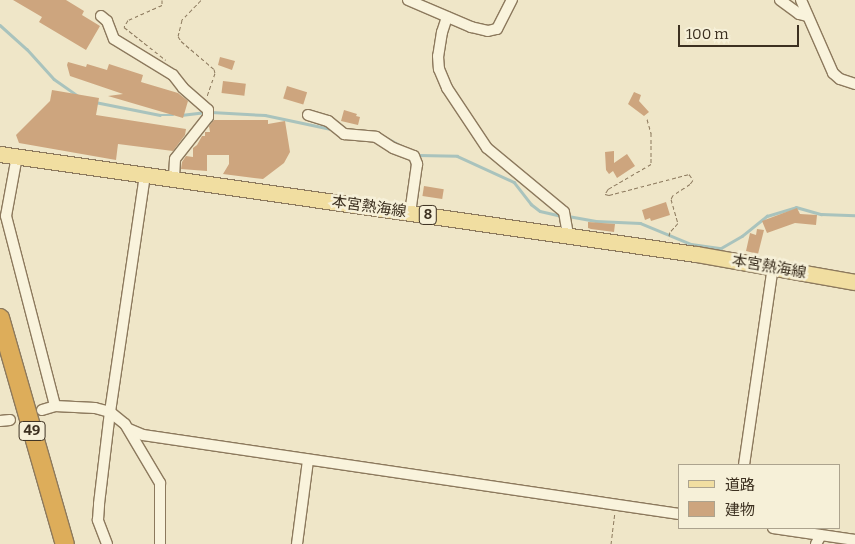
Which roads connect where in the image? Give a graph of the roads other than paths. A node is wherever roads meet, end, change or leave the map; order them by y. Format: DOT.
graph roads {
  1 [pos="408,0"];
  2 [pos="512,0"];
  3 [pos="780,0"];
  4 [pos="801,0"];
  5 [pos="101,16"];
  6 [pos="807,16"];
  7 [pos="448,17"];
  8 [pos="855,84"];
  9 [pos="308,115"];
  10 [pos="0,154"];
  11 [pos="18,156"];
  12 [pos="145,175"];
  13 [pos="174,179"];
  14 [pos="410,213"];
  15 [pos="568,235"];
  16 [pos="773,267"];
  17 [pos="855,282"];
  18 [pos="0,318"];
  19 [pos="55,406"];
  20 [pos="42,410"];
  21 [pos="110,412"];
  22 [pos="129,429"];
  23 [pos="308,460"];
  24 [pos="744,464"];
  25 [pos="678,514"];
  26 [pos="777,529"];
  27 [pos="819,540"];
  28 [pos="855,540"];
  29 [pos="65,544"];
  30 [pos="107,544"];
  31 [pos="160,544"];
  32 [pos="297,544"];
  1 -- 7 [label="street"];
  2 -- 7 [label="street"];
  3 -- 6 [label="street"];
  4 -- 6 [label="street"];
  5 -- 13 [label="street"];
  6 -- 8 [label="street"];
  7 -- 15 [label="street"];
  9 -- 14 [label="street"];
  10 -- 11 [label="main road, 本宮熱海線 / 8"];
  11 -- 12 [label="main road, 本宮熱海線 / 8"];
  11 -- 19 [label="street"];
  12 -- 13 [label="main road, 本宮熱海線 / 8"];
  12 -- 21 [label="street"];
  13 -- 14 [label="main road, 本宮熱海線 / 8"];
  14 -- 15 [label="main road, 本宮熱海線 / 8"];
  15 -- 16 [label="main road, 本宮熱海線 / 8"];
  16 -- 17 [label="main road, 本宮熱海線 / 8"];
  16 -- 24 [label="street"];
  18 -- 29 [label="highway, 49"];
  19 -- 20 [label="street"];
  19 -- 21 [label="street"];
  21 -- 22 [label="street"];
  21 -- 30 [label="street"];
  22 -- 23 [label="street"];
  22 -- 31 [label="street"];
  23 -- 25 [label="street"];
  23 -- 32 [label="street"];
  26 -- 27 [label="street"];
  27 -- 28 [label="street"];
}
